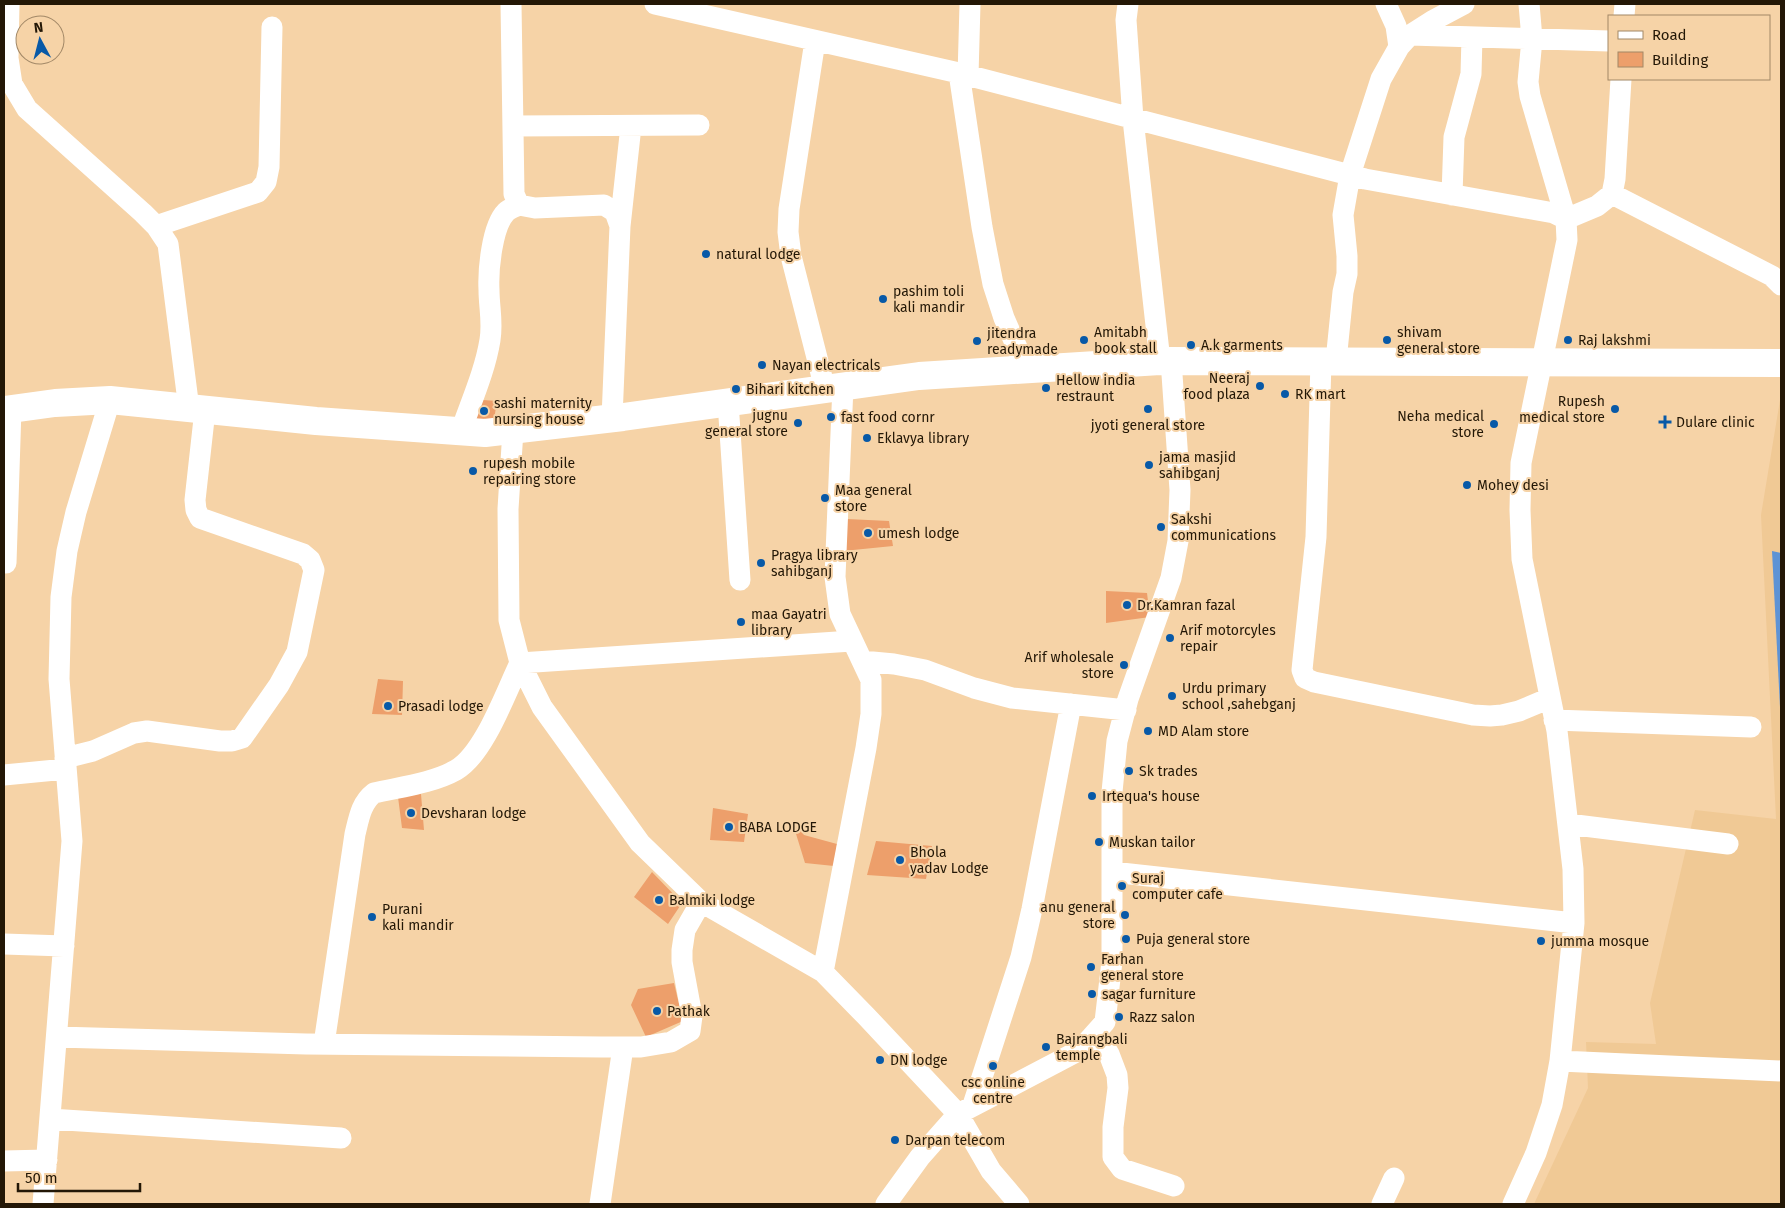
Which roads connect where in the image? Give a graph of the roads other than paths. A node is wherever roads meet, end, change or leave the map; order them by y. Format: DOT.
graph roads {
  1 [pos="9,4"];
  2 [pos="511,4"];
  3 [pos="655,4"];
  4 [pos="970,4"];
  5 [pos="1128,4"];
  6 [pos="1386,4"];
  7 [pos="1464,4"];
  8 [pos="1530,4"];
  9 [pos="272,27"];
  10 [pos="1472,37"];
  11 [pos="1532,39"];
  12 [pos="816,40"];
  13 [pos="1404,41"];
  14 [pos="1608,41"];
  15 [pos="963,75"];
  16 [pos="1621,80"];
  17 [pos="12,96"];
  18 [pos="1133,119"];
  19 [pos="699,125"];
  20 [pos="513,126"];
  21 [pos="631,126"];
  22 [pos="1350,175"];
  23 [pos="1612,194"];
  24 [pos="1452,195"];
  25 [pos="519,204"];
  26 [pos="1566,219"];
  27 [pos="156,226"];
  28 [pos="620,226"];
  29 [pos="1781,285"];
  30 [pos="1166,361"];
  31 [pos="1329,361"];
  32 [pos="1542,362"];
  33 [pos="1781,363"];
  34 [pos="1026,368"];
  35 [pos="834,388"];
  36 [pos="110,400"];
  37 [pos="728,402"];
  38 [pos="197,409"];
  39 [pos="7,410"];
  40 [pos="612,418"];
  41 [pos="513,430"];
  42 [pos="461,431"];
  43 [pos="6,563"];
  44 [pos="740,580"];
  45 [pos="852,641"];
  46 [pos="862,661"];
  47 [pos="520,663"];
  48 [pos="1550,698"];
  49 [pos="1071,704"];
  50 [pos="1126,710"];
  51 [pos="1554,720"];
  52 [pos="1751,727"];
  53 [pos="66,764"];
  54 [pos="4,775"];
  55 [pos="1568,824"];
  56 [pos="1728,844"];
  57 [pos="1112,872"];
  58 [pos="701,902"];
  59 [pos="1574,923"];
  60 [pos="4,944"];
  61 [pos="64,946"];
  62 [pos="823,972"];
  63 [pos="1096,1032"];
  64 [pos="57,1037"];
  65 [pos="324,1044"];
  66 [pos="622,1047"];
  67 [pos="1560,1061"];
  68 [pos="1781,1071"];
  69 [pos="966,1110"];
  70 [pos="50,1119"];
  71 [pos="341,1138"];
  72 [pos="47,1160"];
  73 [pos="4,1161"];
  74 [pos="1394,1178"];
  75 [pos="1174,1186"];
  76 [pos="43,1204"];
  77 [pos="600,1204"];
  78 [pos="886,1204"];
  79 [pos="1019,1204"];
  80 [pos="1382,1204"];
  81 [pos="1513,1204"];
  1 -- 17 [label="street"];
  2 -- 20 [label="street"];
  3 -- 12 [label="street"];
  4 -- 15 [label="street"];
  5 -- 18 [label="street"];
  6 -- 13 [label="street"];
  7 -- 13 [label="street"];
  8 -- 11 [label="street"];
  9 -- 27 [label="street"];
  10 -- 11 [label="street"];
  10 -- 13 [label="street"];
  10 -- 24 [label="street"];
  11 -- 14 [label="street"];
  11 -- 26 [label="street"];
  12 -- 15 [label="street"];
  12 -- 35 [label="street"];
  13 -- 22 [label="street"];
  15 -- 18 [label="street"];
  15 -- 34 [label="street"];
  16 -- 23 [label="street"];
  17 -- 27 [label="street"];
  18 -- 22 [label="street"];
  18 -- 30 [label="street"];
  19 -- 21 [label="street"];
  20 -- 21 [label="street"];
  20 -- 25 [label="street"];
  21 -- 28 [label="street"];
  22 -- 24 [label="street"];
  22 -- 31 [label="street"];
  23 -- 26 [label="street"];
  23 -- 29 [label="street"];
  24 -- 26 [label="street"];
  25 -- 28 [label="street"];
  25 -- 42 [label="street"];
  26 -- 32 [label="street"];
  27 -- 38 [label="street"];
  28 -- 40 [label="street"];
  30 -- 31 [label="main road"];
  30 -- 34 [label="main road"];
  30 -- 50 [label="street"];
  31 -- 32 [label="main road"];
  31 -- 48 [label="street"];
  32 -- 33 [label="main road"];
  32 -- 48 [label="street"];
  34 -- 35 [label="main road"];
  35 -- 37 [label="main road"];
  35 -- 45 [label="street"];
  36 -- 38 [label="main road"];
  36 -- 39 [label="main road"];
  36 -- 53 [label="street"];
  37 -- 40 [label="main road"];
  37 -- 44 [label="street"];
  38 -- 42 [label="main road"];
  38 -- 53 [label="street"];
  39 -- 43 [label="street"];
  40 -- 41 [label="main road"];
  41 -- 42 [label="main road"];
  41 -- 47 [label="street"];
  45 -- 46 [label="street"];
  45 -- 47 [label="street"];
  46 -- 49 [label="street"];
  46 -- 62 [label="street"];
  47 -- 58 [label="street"];
  47 -- 65 [label="street"];
  48 -- 51 [label="street"];
  49 -- 50 [label="street"];
  49 -- 69 [label="street"];
  50 -- 57 [label="street"];
  51 -- 52 [label="street"];
  51 -- 55 [label="street"];
  53 -- 54 [label="street"];
  53 -- 61 [label="street"];
  55 -- 56 [label="street"];
  55 -- 59 [label="street"];
  57 -- 59 [label="street"];
  57 -- 63 [label="street"];
  58 -- 62 [label="street"];
  58 -- 66 [label="street"];
  59 -- 67 [label="street"];
  60 -- 61 [label="street"];
  61 -- 64 [label="street"];
  62 -- 69 [label="street"];
  63 -- 69 [label="street"];
  63 -- 75 [label="street"];
  64 -- 65 [label="street"];
  64 -- 70 [label="street"];
  65 -- 66 [label="street"];
  66 -- 77 [label="street"];
  67 -- 68 [label="street"];
  67 -- 81 [label="street"];
  69 -- 78 [label="street"];
  69 -- 79 [label="street"];
  70 -- 71 [label="street"];
  70 -- 72 [label="street"];
  72 -- 73 [label="street"];
  72 -- 76 [label="street"];
  74 -- 80 [label="street"];
}
